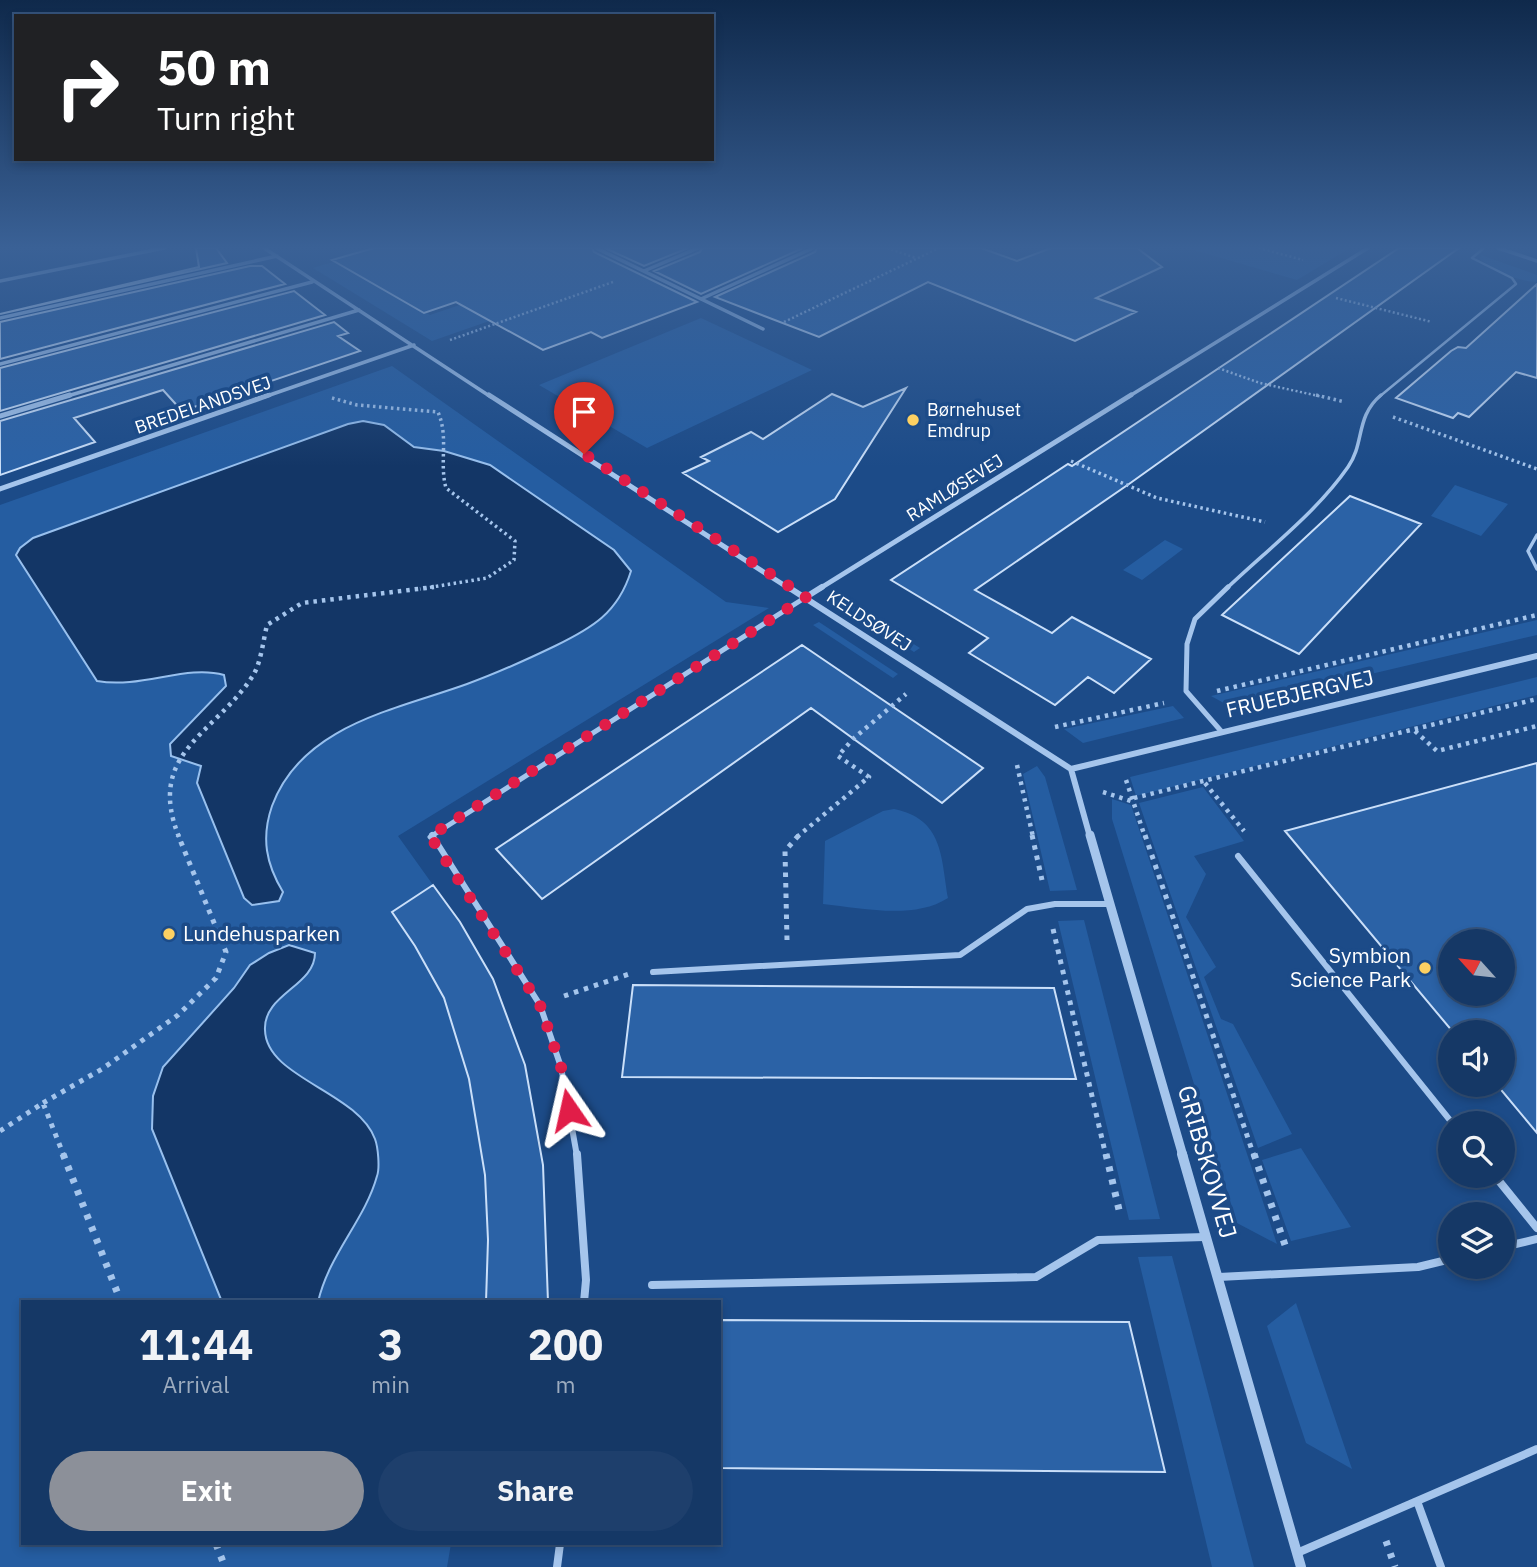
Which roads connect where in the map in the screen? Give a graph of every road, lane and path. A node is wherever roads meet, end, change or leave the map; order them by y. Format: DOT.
graph roads {
  1 [pos="163,321"];
  2 [pos="321,321"];
  3 [pos="377,321"];
  4 [pos="503,321"];
  5 [pos="747,321"];
  6 [pos="784,321"];
  7 [pos="1250,321"];
  8 [pos="1430,321"];
  9 [pos="1470,321"];
  10 [pos="763,329"];
  11 [pos="1461,329"];
  12 [pos="415,345"];
  13 [pos="0,364"];
  14 [pos="312,382"];
  15 [pos="0,416"];
  16 [pos="1060,457"];
  17 [pos="0,489"];
  18 [pos="1287,531"];
  19 [pos="1537,535"];
  20 [pos="1537,569"];
  21 [pos="806,597"];
  22 [pos="1537,615"];
  23 [pos="1537,656"];
  24 [pos="1208,693"];
  25 [pos="1537,699"];
  26 [pos="1173,701"];
  27 [pos="893,704"];
  28 [pos="1537,726"];
  29 [pos="1055,727"];
  30 [pos="1414,730"];
  31 [pos="1221,731"];
  32 [pos="1044,752"];
  33 [pos="1071,769"];
  34 [pos="1127,780"];
  35 [pos="1205,783"];
  36 [pos="1114,796"];
  37 [pos="1134,800"];
  38 [pos="1238,856"];
  39 [pos="1109,904"];
  40 [pos="1047,906"];
  41 [pos="788,962"];
  42 [pos="635,971"];
  43 [pos="653,972"];
  44 [pos="540,1005"];
  45 [pos="43,1103"];
  46 [pos="1443,1111"];
  47 [pos="0,1131"];
  48 [pos="1505,1188"];
  49 [pos="1537,1228"];
  50 [pos="1208,1237"];
  51 [pos="1126,1238"];
  52 [pos="1537,1239"];
  53 [pos="1515,1244"];
  54 [pos="1438,1262"];
  55 [pos="1295,1275"];
  56 [pos="1219,1277"];
  57 [pos="652,1285"];
  58 [pos="120,1300"];
  59 [pos="584,1300"];
  60 [pos="1537,1449"];
  61 [pos="1417,1501"];
  62 [pos="215,1545"];
  63 [pos="559,1545"];
  64 [pos="1297,1553"];
  65 [pos="225,1567"];
  66 [pos="557,1567"];
  67 [pos="1301,1567"];
  68 [pos="1441,1567"];
  1 -- 13 [label="street"];
  2 -- 15 [label="street"];
  3 -- 12 [label="street, KELDSØVEJ"];
  4 -- 12 [label="path"];
  5 -- 10 [label="street"];
  6 -- 10 [label="path"];
  7 -- 21 [label="street, RAMLØSEVEJ"];
  8 -- 11 [label="path"];
  9 -- 11 [label="lane"];
  11 -- 18 [label="lane"];
  12 -- 14 [label="street, BREDELANDSVEJ"];
  12 -- 21 [label="street, KELDSØVEJ"];
  14 -- 17 [label="street, BREDELANDSVEJ"];
  14 -- 45 [label="path"];
  16 -- 18 [label="path"];
  18 -- 31 [label="lane"];
  19 -- 20 [label="lane"];
  21 -- 32 [label="street, KELDSØVEJ"];
  21 -- 44 [label="lane"];
  22 -- 24 [label="path"];
  23 -- 31 [label="street, FRUEBJERGVEJ"];
  25 -- 30 [label="path"];
  26 -- 29 [label="path"];
  27 -- 41 [label="path"];
  28 -- 30 [label="path"];
  30 -- 35 [label="path"];
  31 -- 33 [label="street, FRUEBJERGVEJ"];
  32 -- 33 [label="street, KELDSØVEJ"];
  32 -- 40 [label="path"];
  33 -- 39 [label="street, GRIBSKOVVEJ"];
  34 -- 37 [label="path"];
  35 -- 37 [label="path"];
  35 -- 38 [label="path"];
  36 -- 37 [label="path"];
  37 -- 55 [label="path"];
  38 -- 46 [label="lane"];
  39 -- 40 [label="lane"];
  39 -- 50 [label="street, GRIBSKOVVEJ"];
  40 -- 41 [label="lane"];
  40 -- 51 [label="path"];
  41 -- 43 [label="lane"];
  42 -- 44 [label="path"];
  44 -- 59 [label="lane"];
  45 -- 47 [label="path"];
  45 -- 58 [label="path"];
  48 -- 49 [label="lane"];
  50 -- 51 [label="lane"];
  50 -- 56 [label="street, GRIBSKOVVEJ"];
  51 -- 57 [label="lane"];
  52 -- 53 [label="lane"];
  54 -- 55 [label="lane"];
  55 -- 56 [label="lane"];
  56 -- 64 [label="street, GRIBSKOVVEJ"];
  60 -- 61 [label="lane"];
  61 -- 64 [label="lane"];
  61 -- 68 [label="lane"];
  62 -- 65 [label="path"];
  63 -- 66 [label="lane"];
  64 -- 67 [label="street, GRIBSKOVVEJ"];
}
